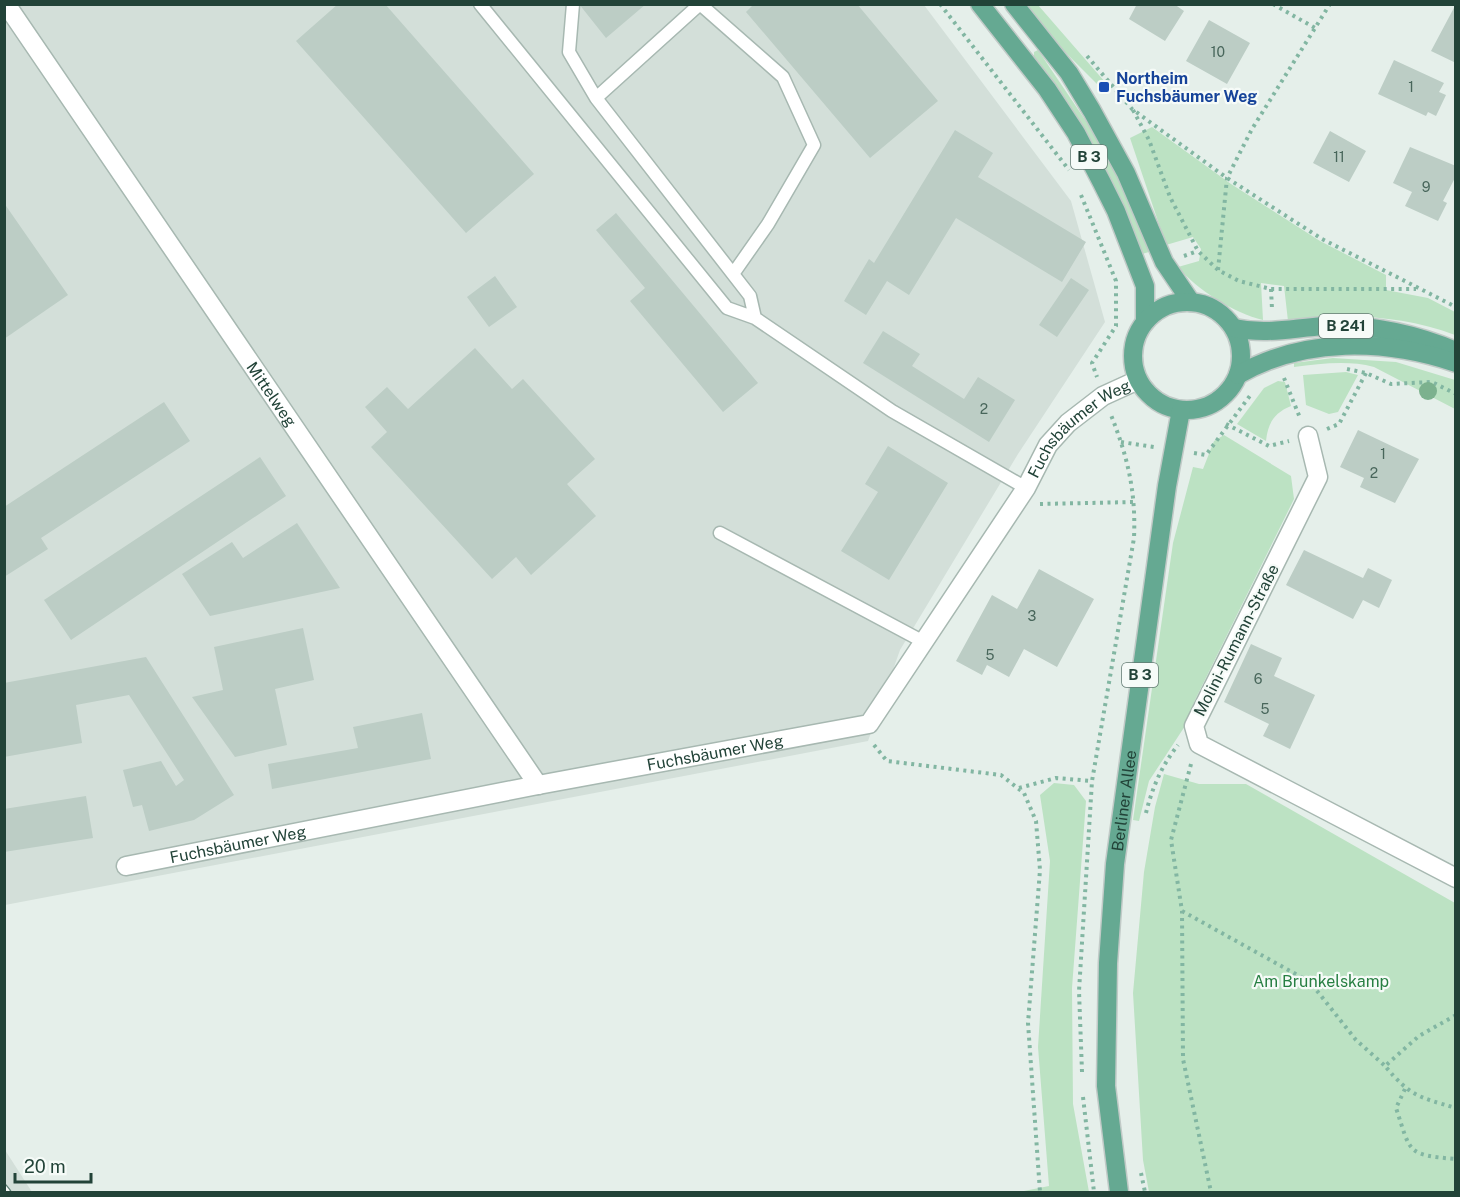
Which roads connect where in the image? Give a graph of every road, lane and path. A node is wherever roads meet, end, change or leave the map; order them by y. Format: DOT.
graph roads {
  1 [pos="6,4"];
  2 [pos="480,4"];
  3 [pos="573,4"];
  4 [pos="700,4"];
  5 [pos="940,4"];
  6 [pos="980,4"];
  7 [pos="1014,4"];
  8 [pos="1273,4"];
  9 [pos="1330,4"];
  10 [pos="1316,28"];
  11 [pos="1079,48"];
  12 [pos="596,98"];
  13 [pos="1132,109"];
  14 [pos="1073,176"];
  15 [pos="1227,178"];
  16 [pos="1078,187"];
  17 [pos="1218,270"];
  18 [pos="734,274"];
  19 [pos="1420,289"];
  20 [pos="1191,302"];
  21 [pos="1455,307"];
  22 [pos="755,318"];
  23 [pos="1145,321"];
  24 [pos="1234,328"];
  25 [pos="1455,351"];
  26 [pos="1092,363"];
  27 [pos="1455,363"];
  28 [pos="1336,367"];
  29 [pos="1282,373"];
  30 [pos="1366,373"];
  31 [pos="1238,375"];
  32 [pos="1138,380"];
  33 [pos="1260,387"];
  34 [pos="1455,394"];
  35 [pos="1181,410"];
  36 [pos="1226,424"];
  37 [pos="1308,436"];
  38 [pos="1206,455"];
  39 [pos="1026,488"];
  40 [pos="1136,502"];
  41 [pos="1015,504"];
  42 [pos="720,532"];
  43 [pos="924,642"];
  44 [pos="869,724"];
  45 [pos="1194,726"];
  46 [pos="1198,744"];
  47 [pos="1092,781"];
  48 [pos="538,785"];
  49 [pos="1019,788"];
  50 [pos="1145,819"];
  51 [pos="126,866"];
  52 [pos="1455,878"];
  53 [pos="1182,911"];
  54 [pos="1455,1015"];
  55 [pos="1385,1066"];
  56 [pos="1405,1089"];
  57 [pos="1455,1108"];
  58 [pos="1455,1159"];
  59 [pos="1140,1170"];
  60 [pos="1040,1192"];
  61 [pos="1119,1192"];
  62 [pos="1145,1192"];
  63 [pos="1211,1192"];
  1 -- 48 [label="street, Mittelweg"];
  2 -- 22 [label="lane"];
  3 -- 12 [label="lane"];
  4 -- 12 [label="lane"];
  4 -- 18 [label="lane"];
  5 -- 14 [label="path"];
  6 -- 23 [label="main road, B 3"];
  7 -- 20 [label="main road, B 3"];
  8 -- 10 [label="path"];
  9 -- 10 [label="path"];
  10 -- 15 [label="path"];
  11 -- 13 [label="path"];
  12 -- 18 [label="lane"];
  13 -- 15 [label="path"];
  13 -- 17 [label="path"];
  15 -- 17 [label="path"];
  15 -- 19 [label="path"];
  16 -- 26 [label="path"];
  17 -- 19 [label="path"];
  18 -- 22 [label="lane"];
  19 -- 21 [label="path"];
  20 -- 23 [label="main road"];
  20 -- 24 [label="main road"];
  22 -- 39 [label="lane"];
  23 -- 32 [label="main road"];
  24 -- 25 [label="main road, B 241"];
  24 -- 31 [label="main road"];
  27 -- 31 [label="main road, B 241"];
  28 -- 30 [label="path"];
  29 -- 37 [label="path"];
  30 -- 34 [label="path"];
  30 -- 37 [label="path"];
  31 -- 35 [label="main road"];
  32 -- 35 [label="main road"];
  32 -- 39 [label="street, Fuchsbäumer Weg"];
  33 -- 36 [label="path"];
  35 -- 61 [label="main road, Berliner Allee / B 3"];
  36 -- 37 [label="path"];
  36 -- 38 [label="path"];
  37 -- 45 [label="street, Molini-Rumann-Straße"];
  39 -- 41 [label="street, Fuchsbäumer Weg"];
  40 -- 41 [label="path"];
  41 -- 43 [label="street, Fuchsbäumer Weg"];
  42 -- 43 [label="lane"];
  43 -- 44 [label="street, Fuchsbäumer Weg"];
  44 -- 48 [label="street, Fuchsbäumer Weg"];
  44 -- 49 [label="path"];
  45 -- 46 [label="street, Molini-Rumann-Straße"];
  45 -- 50 [label="path"];
  46 -- 52 [label="street"];
  46 -- 53 [label="path"];
  47 -- 49 [label="path"];
  48 -- 51 [label="street, Fuchsbäumer Weg"];
  49 -- 60 [label="path"];
  53 -- 55 [label="path"];
  53 -- 63 [label="path"];
  54 -- 55 [label="path"];
  55 -- 56 [label="path"];
  56 -- 57 [label="path"];
  56 -- 58 [label="path"];
  59 -- 62 [label="path"];
}
